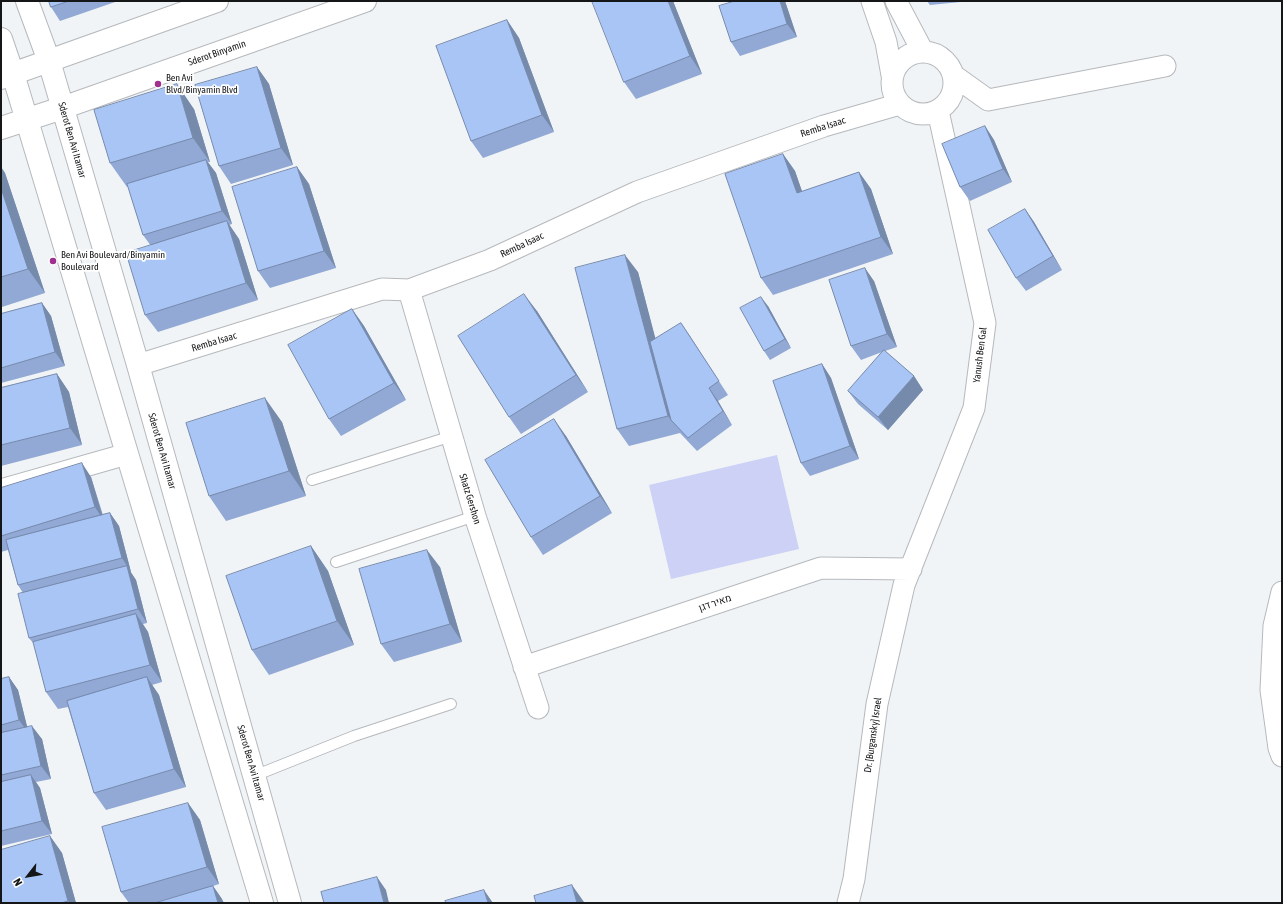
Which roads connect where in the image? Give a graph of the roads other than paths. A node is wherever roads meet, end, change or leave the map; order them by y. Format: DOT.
graph roads {
  1 [pos="27,1"];
  2 [pos="217,1"];
  3 [pos="365,1"];
  4 [pos="872,1"];
  5 [pos="896,1"];
  6 [pos="1,39"];
  7 [pos="923,52"];
  8 [pos="49,61"];
  9 [pos="1165,66"];
  10 [pos="892,75"];
  11 [pos="7,76"];
  12 [pos="953,76"];
  13 [pos="900,104"];
  14 [pos="62,108"];
  15 [pos="938,111"];
  16 [pos="26,119"];
  17 [pos="1,128"];
  18 [pos="409,290"];
  19 [pos="138,366"];
  20 [pos="452,436"];
  21 [pos="127,454"];
  22 [pos="312,480"];
  23 [pos="1,490"];
  24 [pos="475,516"];
  25 [pos="336,562"];
  26 [pos="911,569"];
  27 [pos="1282,592"];
  28 [pos="524,667"];
  29 [pos="451,704"];
  30 [pos="538,708"];
  31 [pos="1282,756"];
  32 [pos="254,776"];
  33 [pos="262,903"];
  34 [pos="290,903"];
  35 [pos="848,903"];
  1 -- 8 [label="main road, Sderot Ben Avi Itamar"];
  2 -- 8 [label="main road"];
  3 -- 14 [label="main road, Sderot Binyamin"];
  4 -- 10 [label="street"];
  5 -- 7 [label="street"];
  6 -- 11 [label="main road"];
  7 -- 10 [label="street"];
  7 -- 12 [label="street"];
  8 -- 11 [label="main road"];
  8 -- 14 [label="main road, Sderot Ben Avi Itamar"];
  9 -- 12 [label="street"];
  10 -- 13 [label="street"];
  11 -- 16 [label="main road"];
  12 -- 15 [label="street"];
  13 -- 15 [label="street"];
  13 -- 18 [label="street, Remba Isaac"];
  14 -- 16 [label="main road, Sderot Binyamin"];
  14 -- 19 [label="main road, Sderot Ben Avi Itamar"];
  15 -- 26 [label="street, Yanush Ben Gal"];
  16 -- 17 [label="main road, Sderot Binyamin"];
  16 -- 21 [label="main road"];
  18 -- 19 [label="street, Remba Isaac"];
  18 -- 20 [label="street, Shatz Gershon"];
  19 -- 32 [label="main road, Sderot Ben Avi Itamar"];
  20 -- 22 [label="lane"];
  20 -- 24 [label="street, Shatz Gershon"];
  21 -- 23 [label="street"];
  21 -- 33 [label="main road"];
  24 -- 25 [label="lane"];
  24 -- 28 [label="street, Shatz Gershon"];
  26 -- 28 [label="street, מאיר דגן"];
  26 -- 35 [label="street, Dr. [Burgansky] Israel"];
  27 -- 31 [label="street"];
  28 -- 30 [label="street, Shatz Gershon"];
  29 -- 32 [label="lane"];
  32 -- 34 [label="main road, Sderot Ben Avi Itamar"];
}
